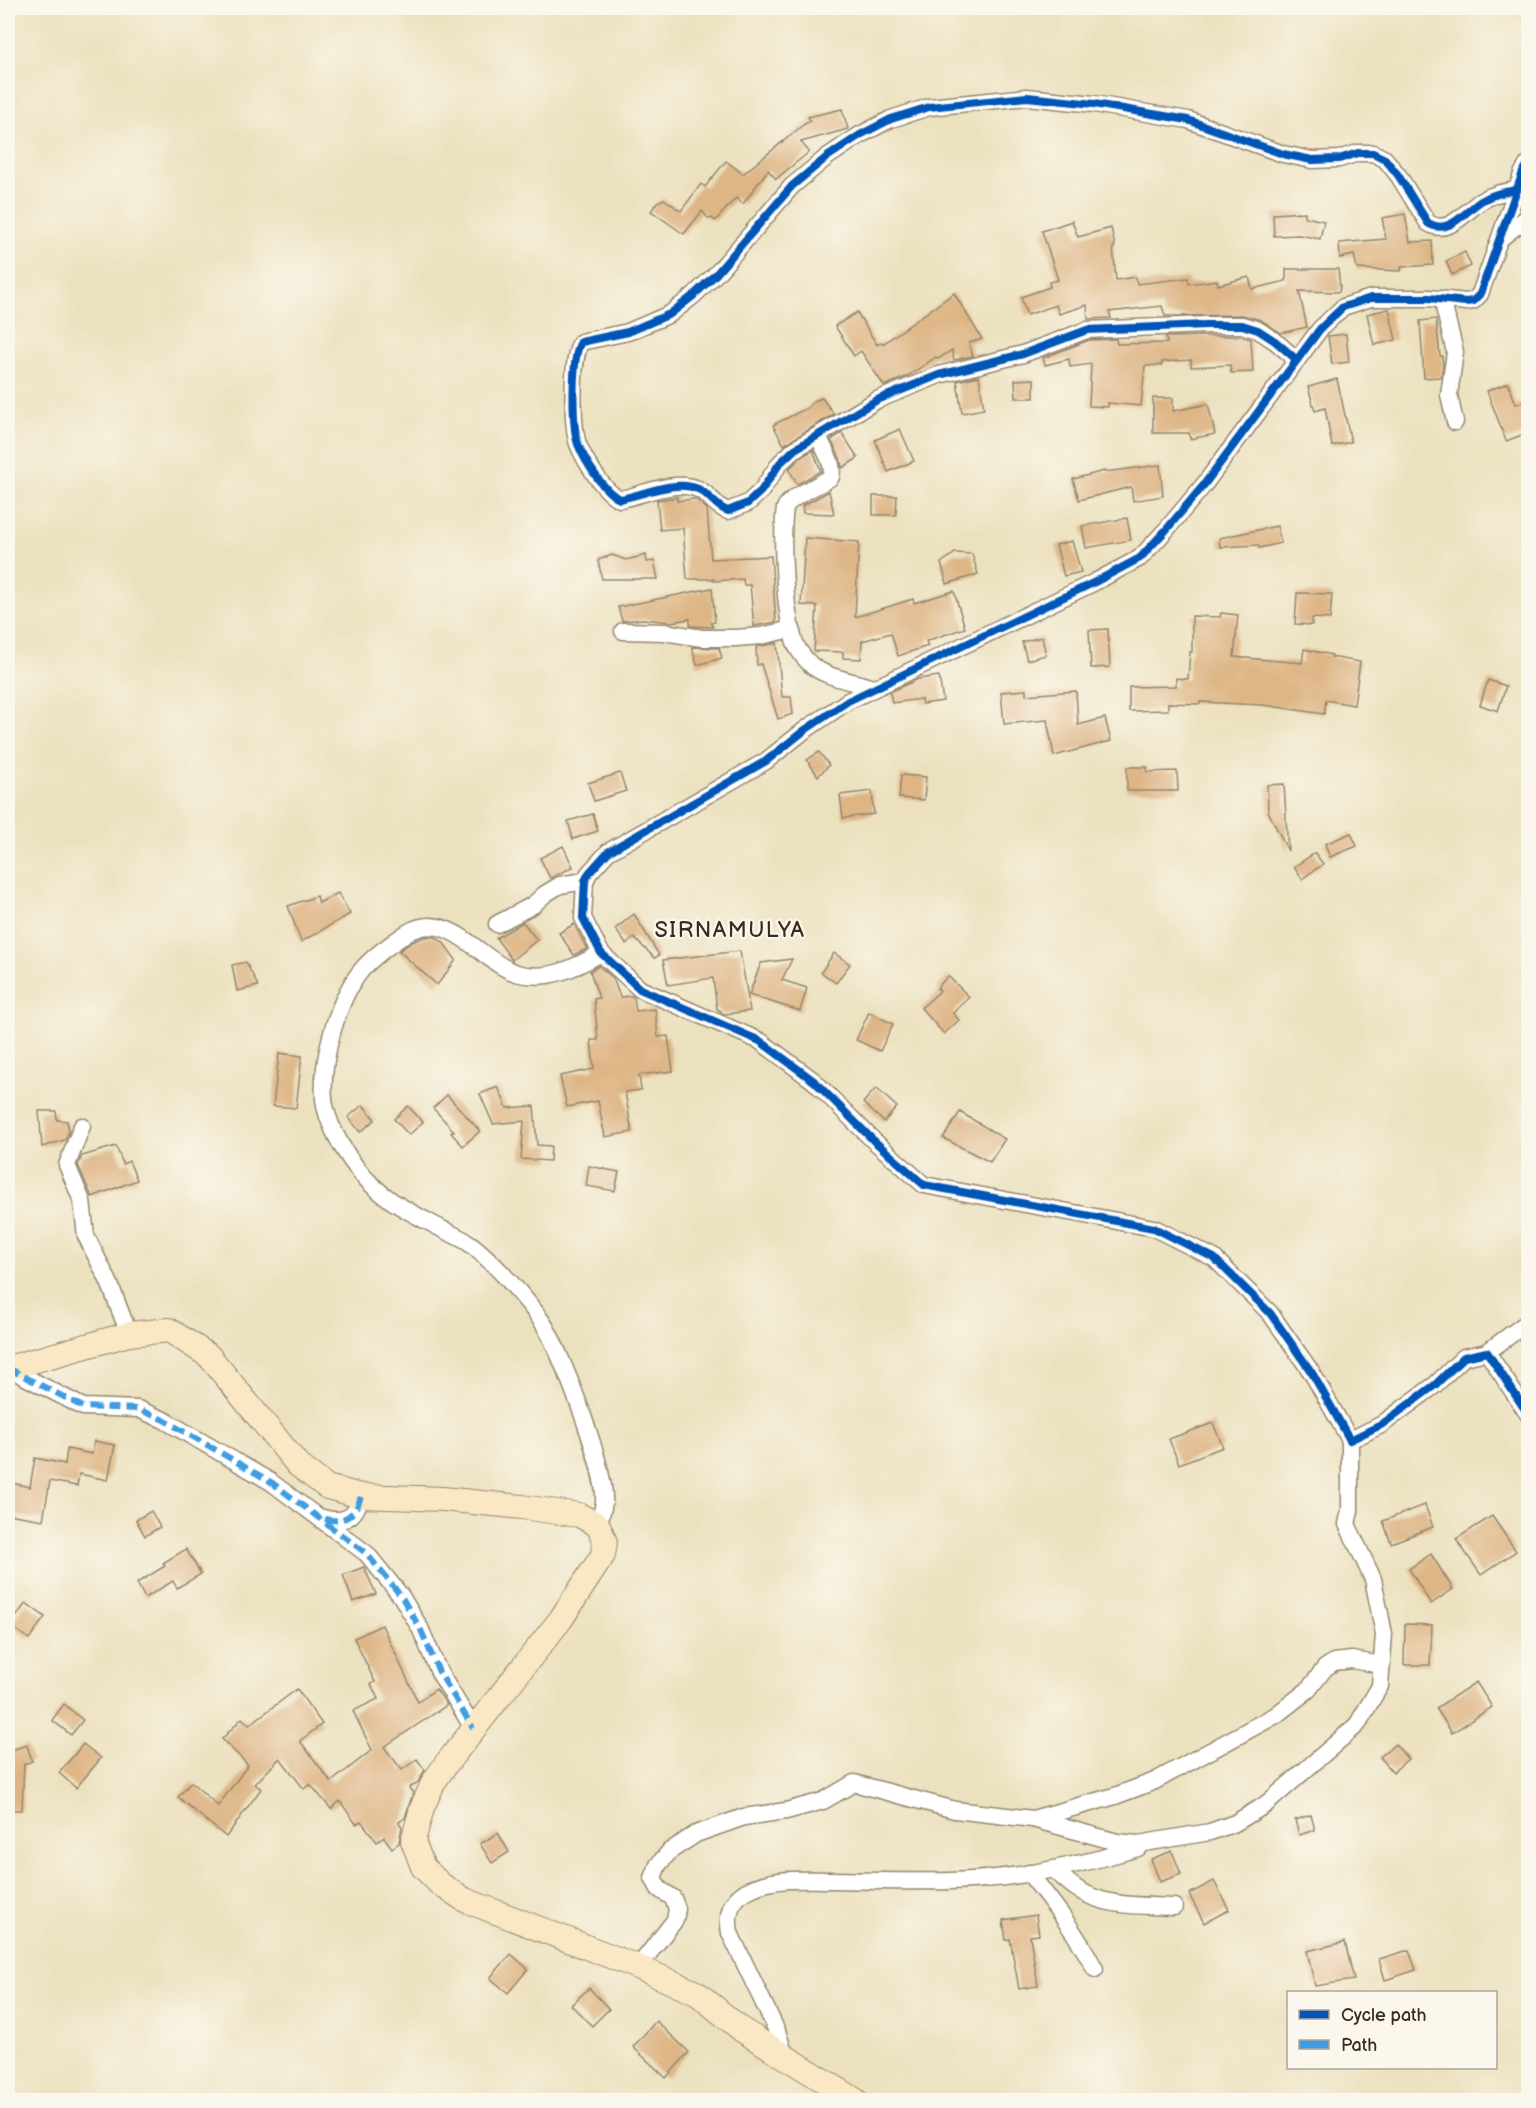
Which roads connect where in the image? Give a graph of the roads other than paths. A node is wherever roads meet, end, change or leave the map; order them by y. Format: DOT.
graph roads {
  1 [pos="1528,164"];
  2 [pos="1517,190"];
  3 [pos="1528,217"];
  4 [pos="1500,238"];
  5 [pos="1442,299"];
  6 [pos="1297,360"];
  7 [pos="1455,422"];
  8 [pos="818,436"];
  9 [pos="792,628"];
  10 [pos="623,631"];
  11 [pos="873,688"];
  12 [pos="585,882"];
  13 [pos="497,924"];
  14 [pos="601,953"];
  15 [pos="82,1126"];
  16 [pos="1528,1322"];
  17 [pos="129,1334"];
  18 [pos="1486,1352"];
  19 [pos="8,1368"];
  20 [pos="1528,1414"];
  21 [pos="1350,1440"];
  22 [pos="361,1496"];
  23 [pos="319,1517"];
  24 [pos="598,1525"];
  25 [pos="1382,1665"];
  26 [pos="473,1728"];
  27 [pos="1033,1819"];
  28 [pos="1163,1840"];
  29 [pos="1054,1869"];
  30 [pos="1029,1873"];
  31 [pos="1174,1907"];
  32 [pos="638,1967"];
  33 [pos="1095,1969"];
  34 [pos="786,2059"];
  35 [pos="855,2100"];
  1 -- 2 [label="street"];
  2 -- 4 [label="street"];
  2 -- 8 [label="street"];
  3 -- 4 [label="street"];
  4 -- 5 [label="street"];
  5 -- 6 [label="street"];
  5 -- 7 [label="street"];
  6 -- 8 [label="street"];
  6 -- 11 [label="street"];
  8 -- 9 [label="street"];
  9 -- 10 [label="street"];
  9 -- 11 [label="street"];
  11 -- 12 [label="street"];
  12 -- 13 [label="street"];
  12 -- 14 [label="street"];
  14 -- 21 [label="street"];
  14 -- 24 [label="street"];
  15 -- 17 [label="street"];
  16 -- 18 [label="street"];
  17 -- 19 [label="main road"];
  17 -- 22 [label="main road"];
  18 -- 20 [label="street"];
  18 -- 21 [label="street"];
  19 -- 23 [label="street"];
  21 -- 25 [label="street"];
  22 -- 23 [label="street"];
  22 -- 24 [label="main road"];
  23 -- 26 [label="street"];
  24 -- 26 [label="main road"];
  25 -- 27 [label="street"];
  25 -- 28 [label="street"];
  26 -- 32 [label="main road"];
  27 -- 28 [label="street"];
  27 -- 32 [label="street"];
  28 -- 29 [label="street"];
  29 -- 30 [label="street"];
  29 -- 31 [label="street"];
  30 -- 33 [label="street"];
  30 -- 34 [label="street"];
  32 -- 34 [label="main road"];
  34 -- 35 [label="main road"];
}
